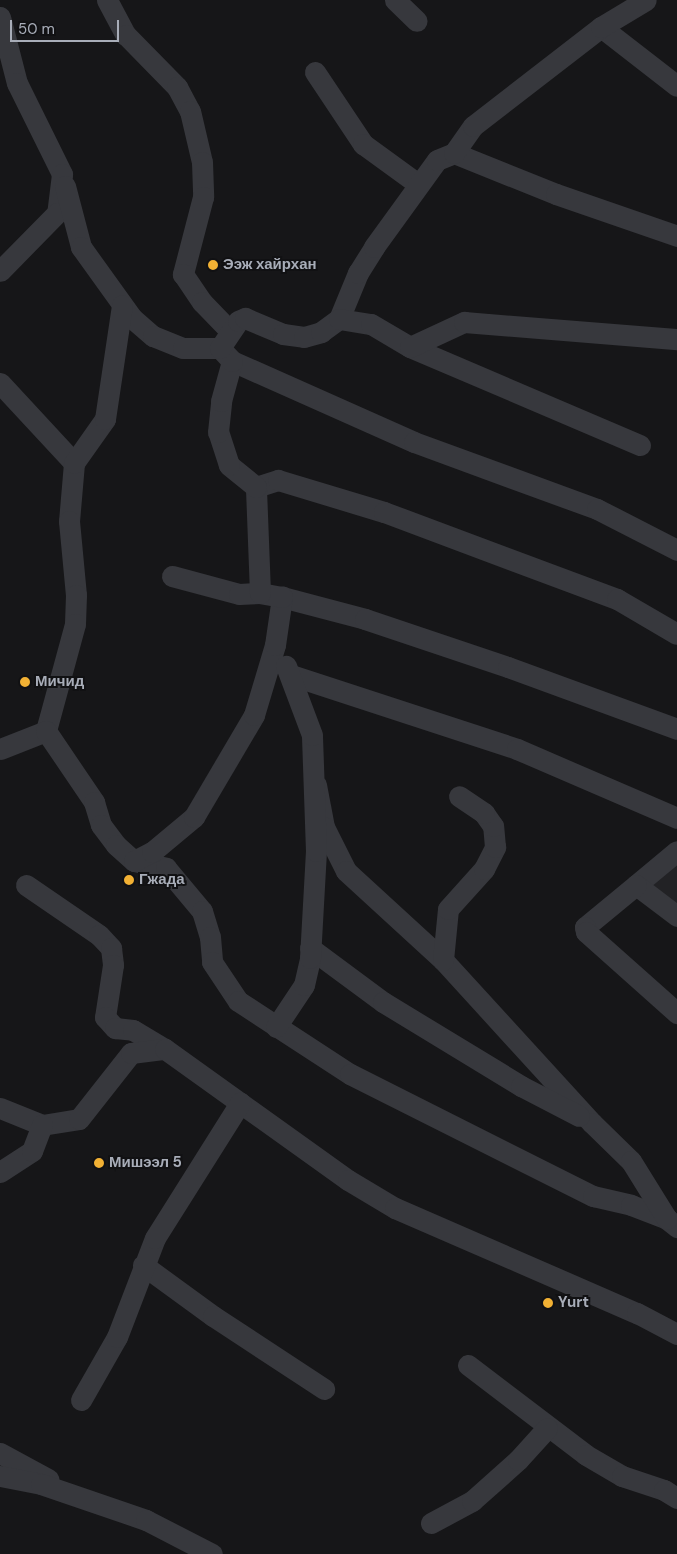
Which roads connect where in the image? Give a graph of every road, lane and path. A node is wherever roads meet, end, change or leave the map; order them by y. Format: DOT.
graph roads {
  1 [pos="107,0"];
  2 [pos="395,0"];
  3 [pos="635,3"];
  4 [pos="0,17"];
  5 [pos="417,21"];
  6 [pos="601,27"];
  7 [pos="315,72"];
  8 [pos="9,80"];
  9 [pos="677,86"];
  10 [pos="454,153"];
  11 [pos="62,174"];
  12 [pos="418,184"];
  13 [pos="677,236"];
  14 [pos="0,271"];
  15 [pos="122,304"];
  16 [pos="339,319"];
  17 [pos="677,339"];
  18 [pos="227,347"];
  19 [pos="410,348"];
  20 [pos="0,383"];
  21 [pos="640,445"];
  22 [pos="74,463"];
  23 [pos="256,487"];
  24 [pos="677,550"];
  25 [pos="172,576"];
  26 [pos="260,592"];
  27 [pos="282,597"];
  28 [pos="677,634"];
  29 [pos="275,645"];
  30 [pos="291,675"];
  31 [pos="677,729"];
  32 [pos="46,731"];
  33 [pos="0,749"];
  34 [pos="316,785"];
  35 [pos="459,796"];
  36 [pos="677,818"];
  37 [pos="677,850"];
  38 [pos="134,861"];
  39 [pos="26,886"];
  40 [pos="636,886"];
  41 [pos="677,916"];
  42 [pos="310,948"];
  43 [pos="443,960"];
  44 [pos="677,1013"];
  45 [pos="276,1027"];
  46 [pos="165,1049"];
  47 [pos="240,1103"];
  48 [pos="0,1108"];
  49 [pos="592,1123"];
  50 [pos="42,1125"];
  51 [pos="0,1172"];
  52 [pos="672,1223"];
  53 [pos="143,1265"];
  54 [pos="677,1334"];
  55 [pos="468,1365"];
  56 [pos="324,1389"];
  57 [pos="81,1400"];
  58 [pos="547,1428"];
  59 [pos="0,1453"];
  60 [pos="0,1476"];
  61 [pos="61,1491"];
  62 [pos="677,1498"];
  63 [pos="431,1523"];
  64 [pos="212,1554"];
  1 -- 18 [label="street"];
  2 -- 5 [label="street"];
  3 -- 6 [label="street"];
  4 -- 8 [label="street"];
  6 -- 9 [label="street"];
  6 -- 10 [label="street"];
  7 -- 12 [label="street"];
  8 -- 11 [label="street"];
  10 -- 12 [label="street"];
  10 -- 13 [label="street"];
  11 -- 14 [label="street"];
  11 -- 15 [label="street"];
  12 -- 16 [label="street"];
  15 -- 18 [label="street"];
  15 -- 22 [label="street"];
  16 -- 18 [label="street"];
  16 -- 19 [label="street"];
  17 -- 19 [label="street"];
  18 -- 23 [label="street"];
  18 -- 24 [label="street"];
  19 -- 21 [label="street"];
  20 -- 22 [label="street"];
  22 -- 32 [label="street"];
  23 -- 26 [label="street"];
  23 -- 28 [label="street"];
  25 -- 26 [label="street"];
  26 -- 27 [label="street"];
  27 -- 29 [label="street"];
  27 -- 31 [label="street"];
  29 -- 30 [label="street"];
  29 -- 38 [label="street"];
  30 -- 34 [label="street"];
  30 -- 36 [label="street"];
  32 -- 33 [label="street"];
  32 -- 38 [label="street"];
  34 -- 42 [label="street"];
  34 -- 43 [label="street"];
  35 -- 43 [label="street"];
  37 -- 40 [label="street"];
  38 -- 45 [label="street"];
  39 -- 46 [label="street"];
  40 -- 41 [label="street"];
  40 -- 44 [label="street"];
  42 -- 45 [label="street"];
  42 -- 49 [label="street"];
  43 -- 49 [label="street"];
  45 -- 52 [label="street"];
  46 -- 47 [label="street"];
  46 -- 50 [label="street"];
  47 -- 53 [label="street"];
  47 -- 54 [label="street"];
  48 -- 50 [label="street"];
  49 -- 52 [label="street"];
  50 -- 51 [label="street"];
  53 -- 56 [label="street"];
  53 -- 57 [label="street"];
  55 -- 58 [label="street"];
  58 -- 62 [label="street"];
  58 -- 63 [label="street"];
  59 -- 61 [label="street"];
  60 -- 61 [label="street"];
  61 -- 64 [label="street"];
}
